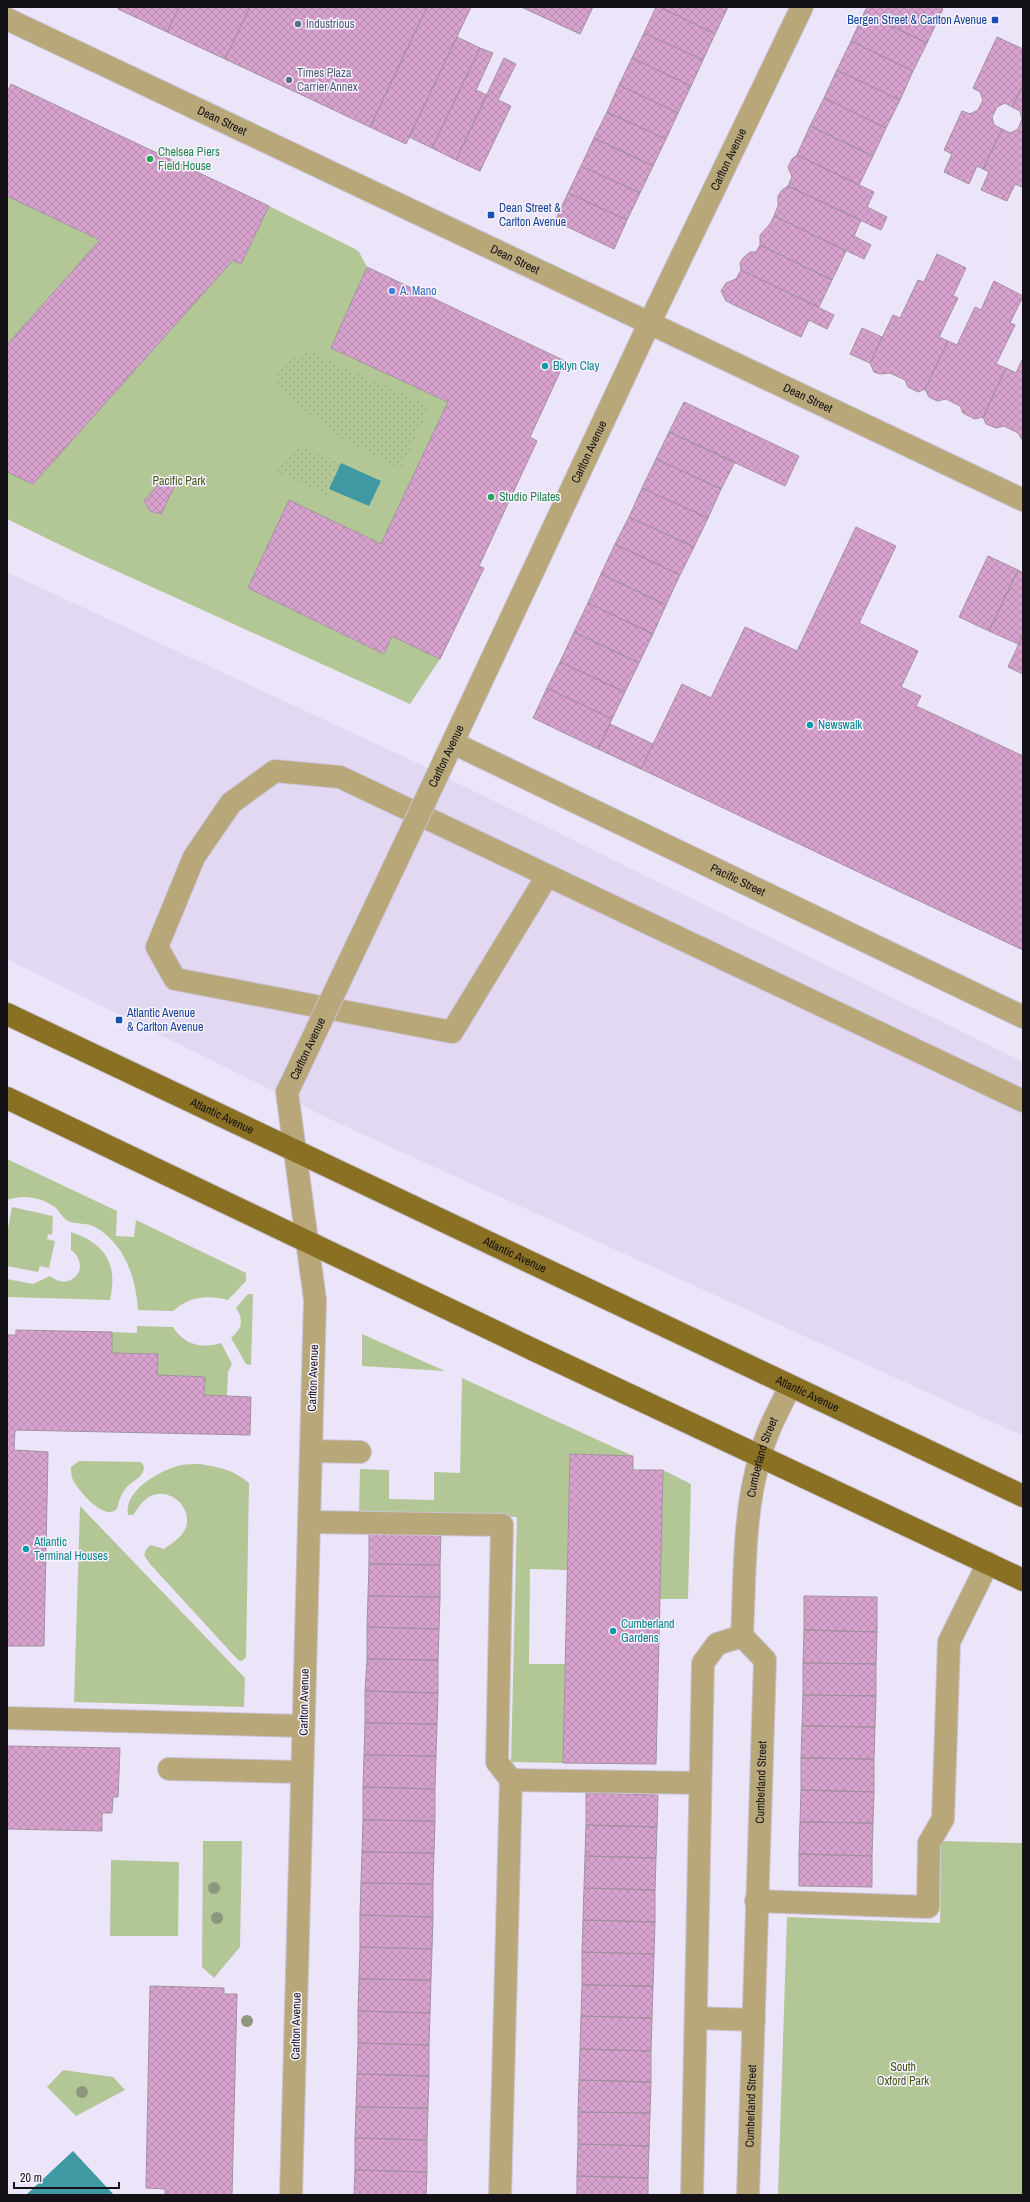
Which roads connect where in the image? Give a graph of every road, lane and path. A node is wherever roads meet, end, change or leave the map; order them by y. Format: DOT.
graph roads {
  1 [pos="802,7"];
  2 [pos="7,19"];
  3 [pos="649,324"];
  4 [pos="1023,500"];
  5 [pos="453,743"];
  6 [pos="547,876"];
  7 [pos="7,1014"];
  8 [pos="1023,1017"];
  9 [pos="7,1098"];
  10 [pos="1023,1101"];
  11 [pos="294,1152"];
  12 [pos="308,1242"];
  13 [pos="790,1387"];
  14 [pos="311,1451"];
  15 [pos="360,1452"];
  16 [pos="760,1456"];
  17 [pos="1023,1496"];
  18 [pos="309,1522"];
  19 [pos="988,1563"];
  20 [pos="1023,1580"];
  21 [pos="742,1636"];
  22 [pos="7,1718"];
  23 [pos="304,1726"];
  24 [pos="169,1769"];
  25 [pos="302,1772"];
  26 [pos="511,1780"];
  27 [pos="700,1784"];
  28 [pos="756,1901"];
  29 [pos="696,2018"];
  30 [pos="754,2020"];
  31 [pos="291,2195"];
  32 [pos="500,2195"];
  33 [pos="692,2195"];
  34 [pos="748,2195"];
  1 -- 3 [label="street, Carlton Avenue"];
  2 -- 3 [label="street, Dean Street"];
  3 -- 4 [label="street, Dean Street"];
  3 -- 5 [label="street, Carlton Avenue"];
  5 -- 8 [label="street, Pacific Street"];
  5 -- 11 [label="street, Carlton Avenue, bridge"];
  6 -- 6 [label="street"];
  6 -- 10 [label="street"];
  7 -- 11 [label="main road, Atlantic Avenue"];
  9 -- 12 [label="main road"];
  11 -- 12 [label="street, Carlton Avenue"];
  11 -- 13 [label="main road, Atlantic Avenue"];
  12 -- 14 [label="street, Carlton Avenue"];
  12 -- 16 [label="main road"];
  13 -- 16 [label="street, Cumberland Street"];
  13 -- 17 [label="main road, Atlantic Avenue"];
  14 -- 15 [label="street"];
  14 -- 18 [label="street, Carlton Avenue"];
  16 -- 19 [label="main road"];
  16 -- 21 [label="street, Cumberland Street"];
  18 -- 23 [label="street, Carlton Avenue"];
  18 -- 26 [label="street"];
  19 -- 20 [label="main road"];
  19 -- 28 [label="street"];
  21 -- 27 [label="street"];
  21 -- 28 [label="street, Cumberland Street"];
  22 -- 23 [label="street"];
  23 -- 25 [label="street, Carlton Avenue"];
  24 -- 25 [label="street"];
  25 -- 31 [label="street, Carlton Avenue"];
  26 -- 27 [label="street"];
  26 -- 32 [label="street"];
  27 -- 29 [label="street"];
  28 -- 30 [label="street, Cumberland Street"];
  29 -- 30 [label="street"];
  29 -- 33 [label="street"];
  30 -- 34 [label="street, Cumberland Street"];
}
